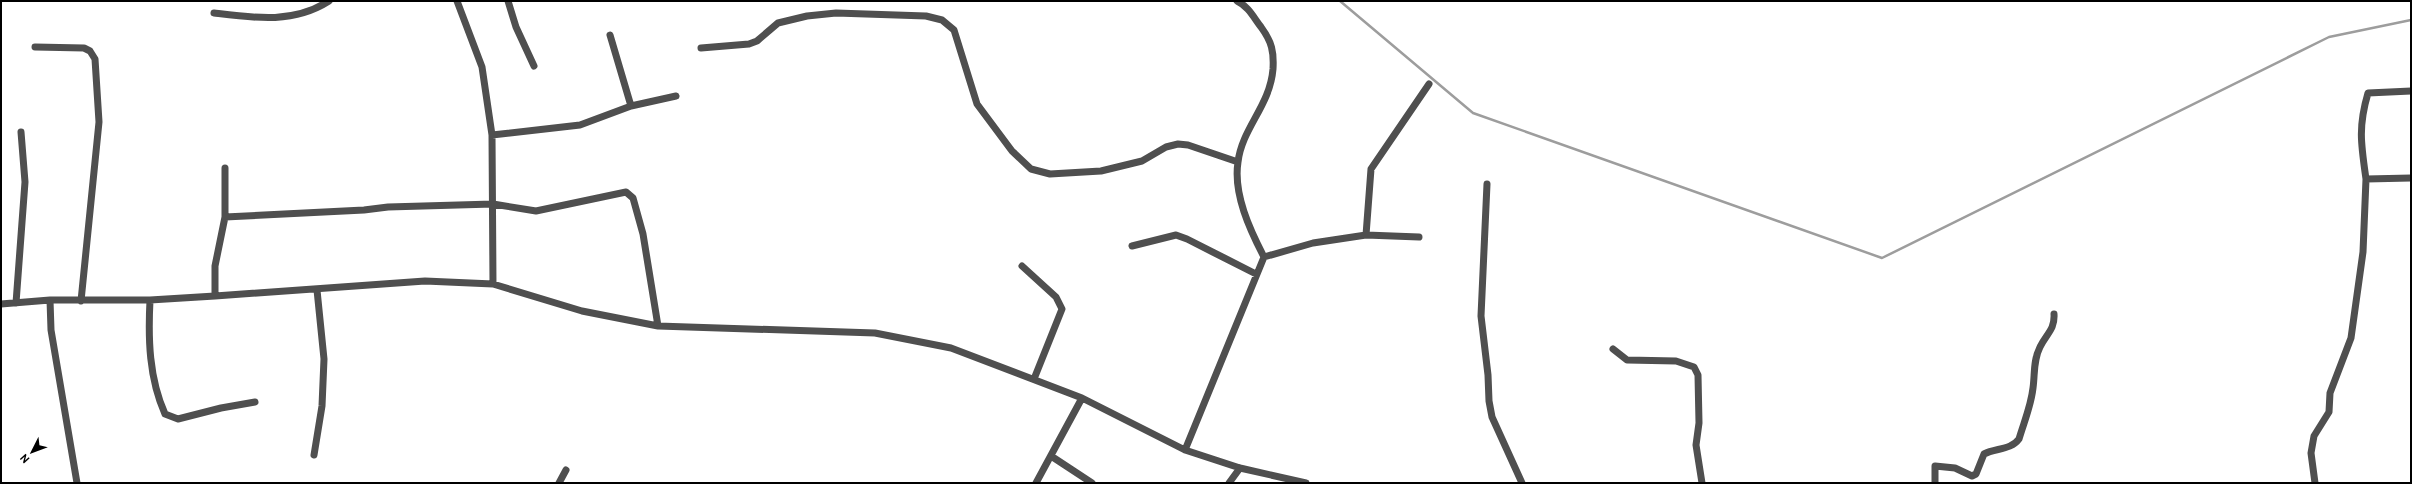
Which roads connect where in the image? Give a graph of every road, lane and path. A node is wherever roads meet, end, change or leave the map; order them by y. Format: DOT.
graph roads {
  1 [pos="329,1"];
  2 [pos="457,1"];
  3 [pos="508,1"];
  4 [pos="1237,1"];
  5 [pos="214,13"];
  6 [pos="610,35"];
  7 [pos="35,47"];
  8 [pos="701,48"];
  9 [pos="534,66"];
  10 [pos="1429,84"];
  11 [pos="2411,91"];
  12 [pos="676,96"];
  13 [pos="631,106"];
  14 [pos="21,132"];
  15 [pos="492,135"];
  16 [pos="1238,162"];
  17 [pos="226,168"];
  18 [pos="2411,178"];
  19 [pos="2366,179"];
  20 [pos="1487,184"];
  21 [pos="493,204"];
  22 [pos="225,218"];
  23 [pos="1366,235"];
  24 [pos="1419,237"];
  25 [pos="1132,246"];
  26 [pos="1264,257"];
  27 [pos="1022,266"];
  28 [pos="1256,274"];
  29 [pos="493,284"];
  30 [pos="317,290"];
  31 [pos="215,296"];
  32 [pos="50,300"];
  33 [pos="150,300"];
  34 [pos="81,301"];
  35 [pos="16,302"];
  36 [pos="1,304"];
  37 [pos="2054,314"];
  38 [pos="658,326"];
  39 [pos="1614,350"];
  40 [pos="1034,379"];
  41 [pos="1082,398"];
  42 [pos="255,402"];
  43 [pos="1185,450"];
  44 [pos="314,454"];
  45 [pos="1051,456"];
  46 [pos="1240,468"];
  47 [pos="566,470"];
  48 [pos="77,483"];
  49 [pos="559,483"];
  50 [pos="1036,483"];
  51 [pos="1092,483"];
  52 [pos="1229,483"];
  53 [pos="1306,483"];
  54 [pos="1522,483"];
  55 [pos="1702,483"];
  56 [pos="1935,483"];
  57 [pos="2315,483"];
  1 -- 5 [label="street"];
  2 -- 15 [label="street"];
  3 -- 9 [label="street"];
  4 -- 16 [label="street"];
  6 -- 13 [label="street"];
  7 -- 34 [label="street"];
  8 -- 16 [label="street"];
  10 -- 23 [label="street"];
  11 -- 19 [label="street"];
  12 -- 13 [label="street"];
  13 -- 15 [label="street"];
  14 -- 35 [label="street"];
  15 -- 21 [label="street"];
  16 -- 26 [label="street"];
  17 -- 22 [label="street"];
  18 -- 19 [label="street"];
  19 -- 57 [label="street"];
  20 -- 54 [label="street"];
  21 -- 22 [label="street"];
  21 -- 29 [label="street"];
  21 -- 38 [label="street"];
  22 -- 31 [label="street"];
  23 -- 24 [label="street"];
  23 -- 26 [label="street"];
  25 -- 28 [label="street"];
  26 -- 28 [label="street"];
  27 -- 40 [label="street"];
  28 -- 43 [label="street"];
  29 -- 30 [label="street"];
  29 -- 38 [label="street"];
  30 -- 31 [label="street"];
  30 -- 44 [label="street"];
  31 -- 33 [label="street"];
  32 -- 34 [label="street"];
  32 -- 35 [label="street"];
  32 -- 48 [label="street"];
  33 -- 34 [label="street"];
  33 -- 42 [label="street"];
  35 -- 36 [label="street"];
  37 -- 56 [label="street"];
  38 -- 40 [label="street"];
  39 -- 55 [label="street"];
  40 -- 41 [label="street"];
  41 -- 43 [label="street"];
  41 -- 45 [label="street"];
  43 -- 46 [label="street"];
  45 -- 50 [label="street"];
  45 -- 51 [label="street"];
  46 -- 52 [label="street"];
  46 -- 53 [label="street"];
  47 -- 49 [label="street"];
}
